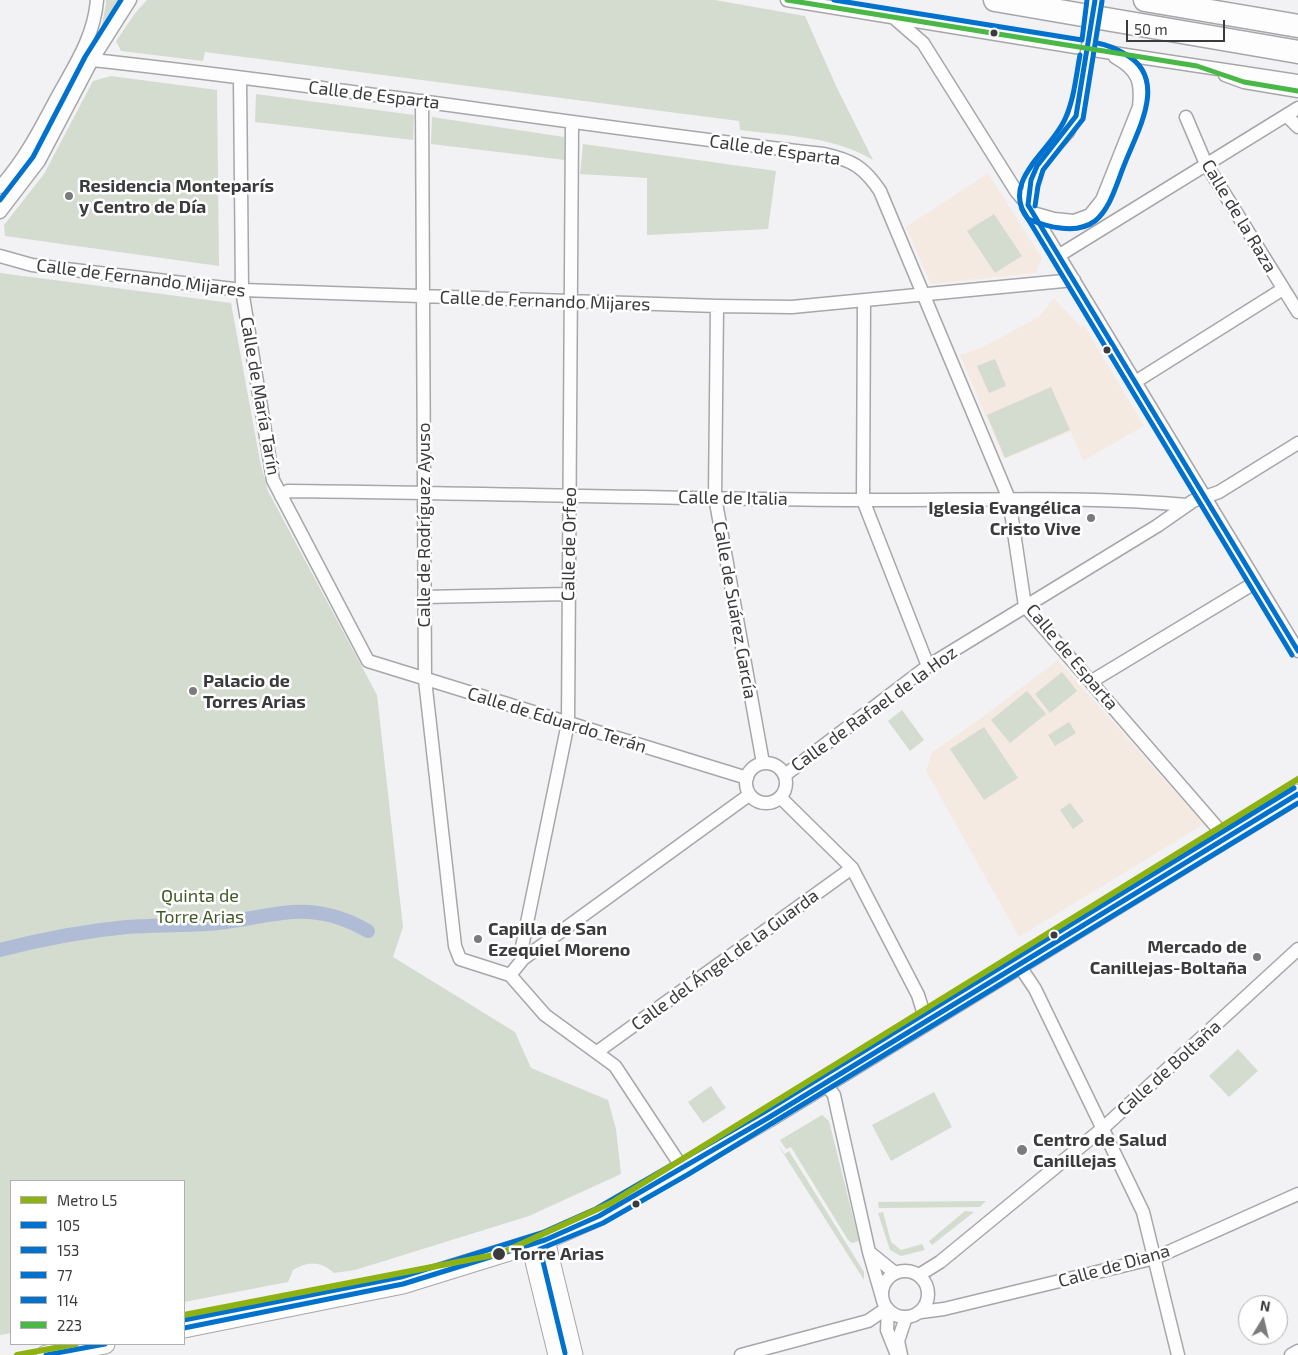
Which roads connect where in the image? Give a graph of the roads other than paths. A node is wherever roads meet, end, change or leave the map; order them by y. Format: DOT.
graph roads {
  1 [pos="97,0"];
  2 [pos="130,0"];
  3 [pos="787,0"];
  4 [pos="995,0"];
  5 [pos="1095,0"];
  6 [pos="1145,0"];
  7 [pos="893,17"];
  8 [pos="1298,26"];
  9 [pos="1106,52"];
  10 [pos="1298,52"];
  11 [pos="92,60"];
  12 [pos="1197,66"];
  13 [pos="240,78"];
  14 [pos="1298,81"];
  15 [pos="1298,91"];
  16 [pos="422,101"];
  17 [pos="1298,108"];
  18 [pos="1287,116"];
  19 [pos="1186,117"];
  20 [pos="572,123"];
  21 [pos="1298,127"];
  22 [pos="1206,164"];
  23 [pos="0,187"];
  24 [pos="1031,209"];
  25 [pos="0,212"];
  26 [pos="0,248"];
  27 [pos="0,256"];
  28 [pos="1058,256"];
  29 [pos="17,261"];
  30 [pos="1074,280"];
  31 [pos="1283,289"];
  32 [pos="242,290"];
  33 [pos="923,294"];
  34 [pos="424,297"];
  35 [pos="864,301"];
  36 [pos="571,302"];
  37 [pos="717,306"];
  38 [pos="1298,312"];
  39 [pos="1135,382"];
  40 [pos="1298,443"];
  41 [pos="423,492"];
  42 [pos="569,494"];
  43 [pos="281,496"];
  44 [pos="1206,496"];
  45 [pos="715,497"];
  46 [pos="1009,499"];
  47 [pos="863,500"];
  48 [pos="1187,505"];
  49 [pos="1256,582"];
  50 [pos="568,594"];
  51 [pos="424,597"];
  52 [pos="1025,606"];
  53 [pos="1298,651"];
  54 [pos="368,661"];
  55 [pos="928,666"];
  56 [pos="425,680"];
  57 [pos="1092,681"];
  58 [pos="568,723"];
  59 [pos="763,764"];
  60 [pos="784,775"];
  61 [pos="747,778"];
  62 [pos="750,794"];
  63 [pos="1298,794"];
  64 [pos="781,798"];
  65 [pos="1227,839"];
  66 [pos="852,868"];
  67 [pos="1298,949"];
  68 [pos="523,959"];
  69 [pos="1019,966"];
  70 [pos="510,975"];
  71 [pos="926,1021"];
  72 [pos="597,1052"];
  73 [pos="825,1083"];
  74 [pos="1102,1129"];
  75 [pos="683,1169"];
  76 [pos="1298,1194"];
  77 [pos="538,1243"];
  78 [pos="869,1252"];
  79 [pos="1155,1258"];
  80 [pos="895,1273"];
  81 [pos="919,1275"];
  82 [pos="886,1305"];
  83 [pos="921,1312"];
  84 [pos="906,1317"];
  85 [pos="185,1328"];
  86 [pos="100,1345"];
  87 [pos="1298,1351"];
  88 [pos="46,1355"];
  89 [pos="558,1355"];
  90 [pos="573,1355"];
  91 [pos="741,1355"];
  92 [pos="896,1355"];
  93 [pos="901,1355"];
  94 [pos="1178,1355"];
  95 [pos="1290,1355"];
  1 -- 23 [label="street"];
  2 -- 11 [label="street"];
  3 -- 7 [label="street"];
  4 -- 10 [label="highway"];
  5 -- 24 [label="street, bridge"];
  6 -- 8 [label="highway"];
  7 -- 9 [label="street"];
  7 -- 24 [label="street"];
  9 -- 12 [label="street"];
  9 -- 24 [label="street"];
  11 -- 13 [label="street, Calle de Esparta"];
  11 -- 25 [label="street"];
  12 -- 14 [label="street"];
  12 -- 15 [label="street"];
  13 -- 16 [label="street, Calle de Esparta"];
  13 -- 32 [label="street, Calle de María Tarín"];
  16 -- 20 [label="street, Calle de Esparta"];
  16 -- 34 [label="street, Calle de Rodríguez Ayuso"];
  17 -- 18 [label="street"];
  18 -- 21 [label="street"];
  18 -- 22 [label="street"];
  19 -- 22 [label="street, Calle de la Raza"];
  20 -- 33 [label="street, Calle de Esparta"];
  20 -- 36 [label="street, Calle de Orfeo"];
  22 -- 28 [label="street"];
  22 -- 31 [label="street, Calle de la Raza"];
  24 -- 28 [label="street"];
  26 -- 29 [label="street, Calle de Fernando Mijares"];
  27 -- 29 [label="street, Calle de Fernando Mijares"];
  28 -- 30 [label="street"];
  29 -- 32 [label="street, Calle de Fernando Mijares"];
  30 -- 33 [label="street, Calle de Fernando Mijares"];
  30 -- 39 [label="street"];
  31 -- 38 [label="street, Calle de la Raza"];
  31 -- 39 [label="street"];
  32 -- 34 [label="street, Calle de Fernando Mijares"];
  32 -- 43 [label="street, Calle de María Tarín"];
  33 -- 35 [label="street, Calle de Fernando Mijares"];
  33 -- 46 [label="street, Calle de Esparta"];
  34 -- 36 [label="street, Calle de Fernando Mijares"];
  34 -- 41 [label="street, Calle de Rodríguez Ayuso"];
  35 -- 37 [label="street, Calle de Fernando Mijares"];
  35 -- 47 [label="street"];
  36 -- 37 [label="street, Calle de Fernando Mijares"];
  36 -- 42 [label="street, Calle de Orfeo"];
  37 -- 45 [label="street, Calle de Suárez García"];
  39 -- 44 [label="street"];
  40 -- 44 [label="street, Calle de Rafael de la Hoz"];
  41 -- 42 [label="street, Calle de Italia"];
  41 -- 43 [label="street, Calle de Italia"];
  41 -- 51 [label="street, Calle de Rodríguez Ayuso"];
  42 -- 45 [label="street, Calle de Italia"];
  42 -- 50 [label="street, Calle de Orfeo"];
  43 -- 54 [label="street, Calle de María Tarín"];
  44 -- 48 [label="street, Calle de Rafael de la Hoz"];
  44 -- 49 [label="street"];
  45 -- 47 [label="street, Calle de Italia"];
  45 -- 59 [label="street, Calle de Suárez García"];
  46 -- 47 [label="street, Calle de Italia"];
  46 -- 48 [label="street, Calle de Italia"];
  46 -- 52 [label="street, Calle de Esparta"];
  47 -- 55 [label="street"];
  48 -- 52 [label="street, Calle de Rafael de la Hoz"];
  49 -- 53 [label="street"];
  49 -- 57 [label="street"];
  50 -- 51 [label="street"];
  50 -- 58 [label="street, Calle de Orfeo"];
  51 -- 56 [label="street, Calle de Rodríguez Ayuso"];
  52 -- 55 [label="street, Calle de Rafael de la Hoz"];
  52 -- 57 [label="street, Calle de Esparta"];
  54 -- 56 [label="street, Calle de Eduardo Terán"];
  55 -- 60 [label="street, Calle de Rafael de la Hoz"];
  56 -- 58 [label="street, Calle de Eduardo Terán"];
  56 -- 70 [label="street, Calle de Rodríguez Ayuso"];
  57 -- 65 [label="street, Calle de Esparta"];
  58 -- 61 [label="street, Calle de Eduardo Terán"];
  58 -- 68 [label="street, Calle de Orfeo"];
  59 -- 60 [label="street"];
  59 -- 61 [label="street"];
  60 -- 64 [label="street"];
  61 -- 62 [label="street"];
  62 -- 64 [label="street"];
  62 -- 68 [label="street"];
  63 -- 65 [label="main road"];
  64 -- 66 [label="street"];
  65 -- 69 [label="main road"];
  66 -- 71 [label="street"];
  66 -- 72 [label="street, Calle del Ángel de la Guarda"];
  67 -- 74 [label="street, Calle de Boltaña"];
  68 -- 70 [label="street"];
  69 -- 71 [label="main road"];
  69 -- 74 [label="street"];
  70 -- 72 [label="street"];
  71 -- 73 [label="main road"];
  72 -- 75 [label="street"];
  73 -- 75 [label="main road"];
  73 -- 78 [label="street"];
  74 -- 79 [label="street"];
  74 -- 81 [label="street, Calle de Boltaña"];
  75 -- 77 [label="main road"];
  76 -- 79 [label="street, Calle de Diana"];
  77 -- 85 [label="main road"];
  77 -- 89 [label="main road"];
  77 -- 90 [label="main road"];
  78 -- 80 [label="street"];
  78 -- 82 [label="street"];
  79 -- 83 [label="street, Calle de Diana"];
  79 -- 94 [label="street"];
  80 -- 81 [label="street"];
  80 -- 82 [label="street"];
  81 -- 83 [label="street"];
  82 -- 84 [label="street"];
  82 -- 91 [label="street"];
  82 -- 92 [label="street"];
  83 -- 84 [label="street"];
  84 -- 93 [label="street"];
  86 -- 88 [label="main road"];
  87 -- 95 [label="street"];
}
